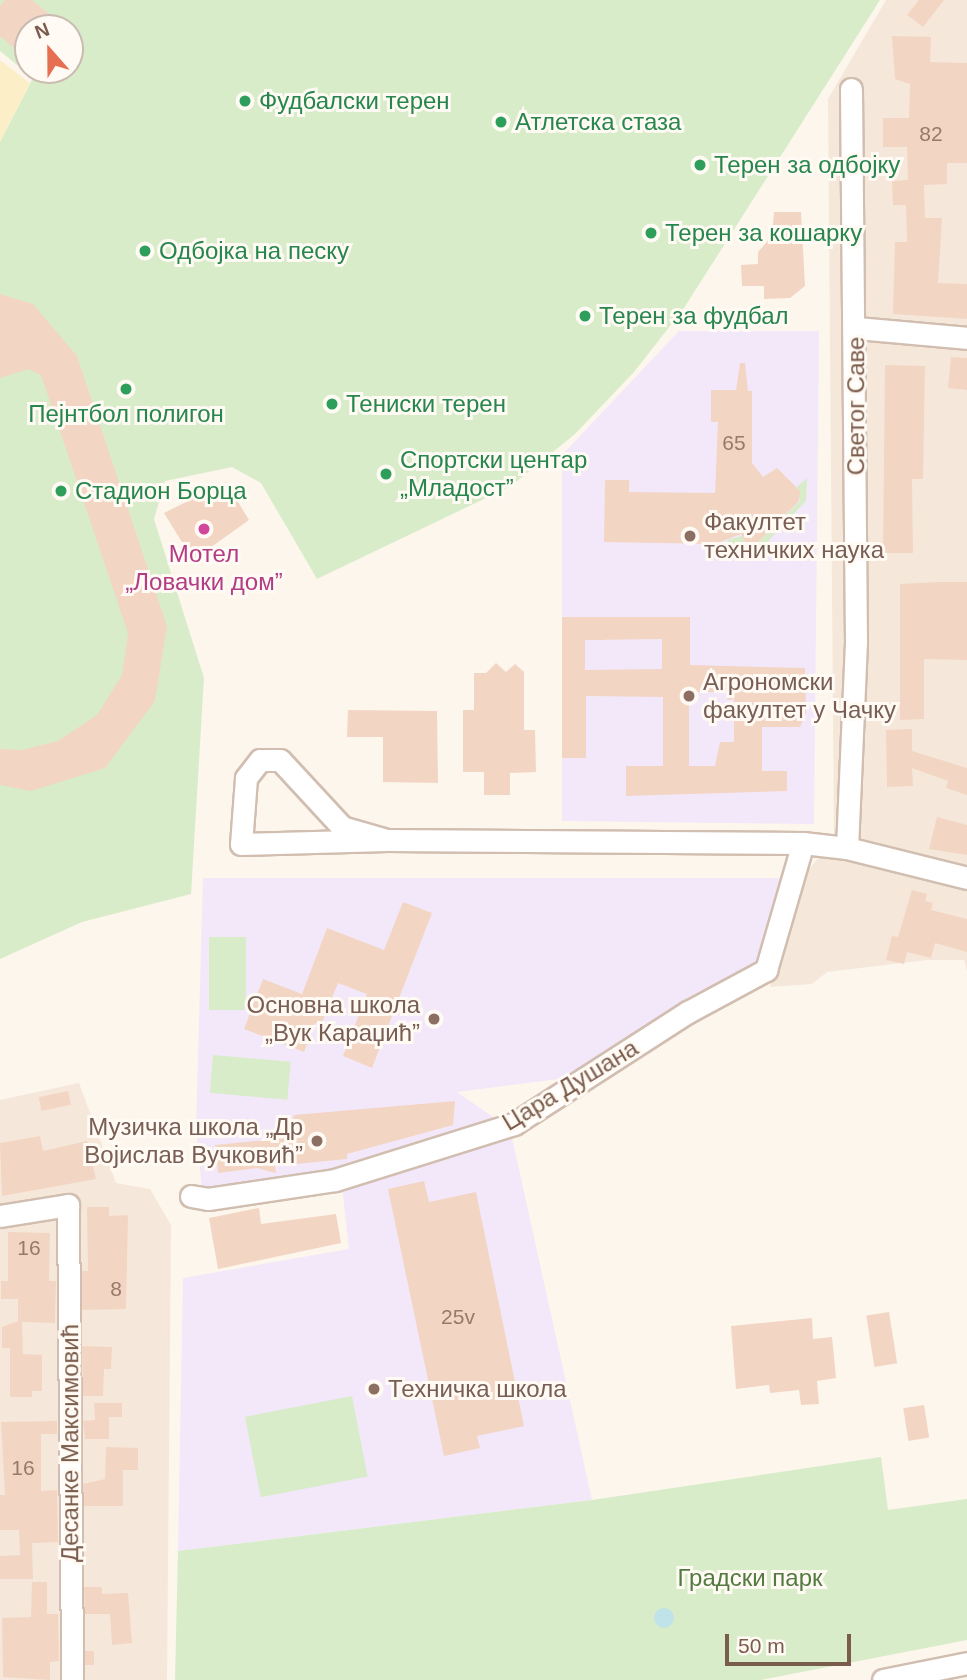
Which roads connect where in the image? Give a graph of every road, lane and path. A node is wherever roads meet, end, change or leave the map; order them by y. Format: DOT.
graph roads {
  1 [pos="851,89"];
  2 [pos="856,328"];
  3 [pos="967,338"];
  4 [pos="387,840"];
  5 [pos="803,843"];
  6 [pos="847,848"];
  7 [pos="967,878"];
  8 [pos="191,1196"];
  9 [pos="0,1216"];
  10 [pos="967,1663"];
  11 [pos="72,1680"];
  12 [pos="883,1680"];
  1 -- 2 [label="street, Светог Саве"];
  2 -- 3 [label="street"];
  2 -- 6 [label="street, Светог Саве"];
  4 -- 4 [label="street"];
  4 -- 5 [label="street"];
  5 -- 6 [label="street"];
  5 -- 8 [label="street, Цара Душана"];
  6 -- 7 [label="street"];
  9 -- 11 [label="street, Десанке Максимовић"];
  10 -- 12 [label="street"];
}
